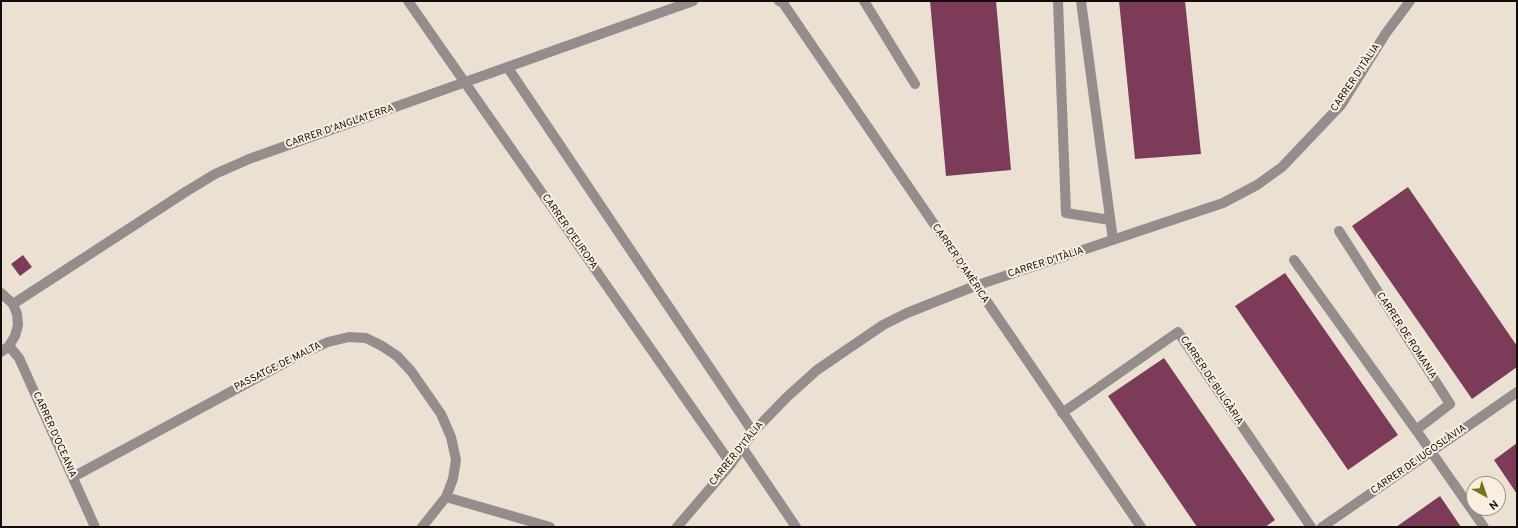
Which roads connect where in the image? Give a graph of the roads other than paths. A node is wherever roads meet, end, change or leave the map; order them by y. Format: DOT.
graph roads {
  1 [pos="408,1"];
  2 [pos="693,1"];
  3 [pos="779,1"];
  4 [pos="864,1"];
  5 [pos="1058,1"];
  6 [pos="1081,1"];
  7 [pos="1410,1"];
  8 [pos="508,68"];
  9 [pos="465,83"];
  10 [pos="915,84"];
  11 [pos="1110,220"];
  12 [pos="1339,231"];
  13 [pos="1113,240"];
  14 [pos="1294,260"];
  15 [pos="975,286"];
  16 [pos="1,293"];
  17 [pos="12,304"];
  18 [pos="5,349"];
  19 [pos="1517,392"];
  20 [pos="1062,413"];
  21 [pos="1416,430"];
  22 [pos="753,432"];
  23 [pos="742,448"];
  24 [pos="1430,452"];
  25 [pos="730,464"];
  26 [pos="73,477"];
  27 [pos="446,497"];
  28 [pos="95,527"];
  29 [pos="422,527"];
  30 [pos="550,527"];
  31 [pos="677,527"];
  32 [pos="796,527"];
  33 [pos="1141,527"];
  34 [pos="1311,527"];
  35 [pos="1322,527"];
  36 [pos="1484,527"];
  1 -- 9 [label="street, CARRER D'EUROPA"];
  2 -- 8 [label="street, CARRER D'ANGLATERRA"];
  3 -- 15 [label="street, CARRER D'AMÈRICA"];
  4 -- 10 [label="street"];
  5 -- 11 [label="street"];
  6 -- 11 [label="street"];
  7 -- 13 [label="street, CARRER D'ITÀLIA"];
  8 -- 9 [label="street, CARRER D'ANGLATERRA"];
  8 -- 22 [label="street"];
  9 -- 17 [label="street, CARRER D'ANGLATERRA"];
  9 -- 25 [label="street, CARRER D'EUROPA"];
  11 -- 13 [label="street"];
  12 -- 21 [label="street, CARRER DE ROMANIA"];
  13 -- 15 [label="street, CARRER D'ITÀLIA"];
  14 -- 21 [label="street"];
  15 -- 20 [label="street, CARRER D'AMÈRICA"];
  15 -- 22 [label="street, CARRER D'ITÀLIA"];
  16 -- 17 [label="street"];
  17 -- 18 [label="street"];
  18 -- 26 [label="street, CARRER D'OCEANIA"];
  19 -- 24 [label="street, CARRER DE IUGOSLÀVIA"];
  20 -- 33 [label="street, CARRER D'AMÈRICA"];
  20 -- 34 [label="street, CARRER DE BULGÀRIA"];
  21 -- 24 [label="street"];
  22 -- 23 [label="street, CARRER D'ITÀLIA"];
  23 -- 25 [label="street, CARRER D'ITÀLIA"];
  23 -- 32 [label="street"];
  24 -- 35 [label="street, CARRER DE IUGOSLÀVIA"];
  24 -- 36 [label="street"];
  25 -- 31 [label="street, CARRER D'ITÀLIA"];
  26 -- 27 [label="street, PASSATGE DE MALTA"];
  26 -- 28 [label="street, CARRER D'OCEANIA"];
  27 -- 29 [label="street, PASSATGE DE MALTA"];
  27 -- 30 [label="street"];
}
